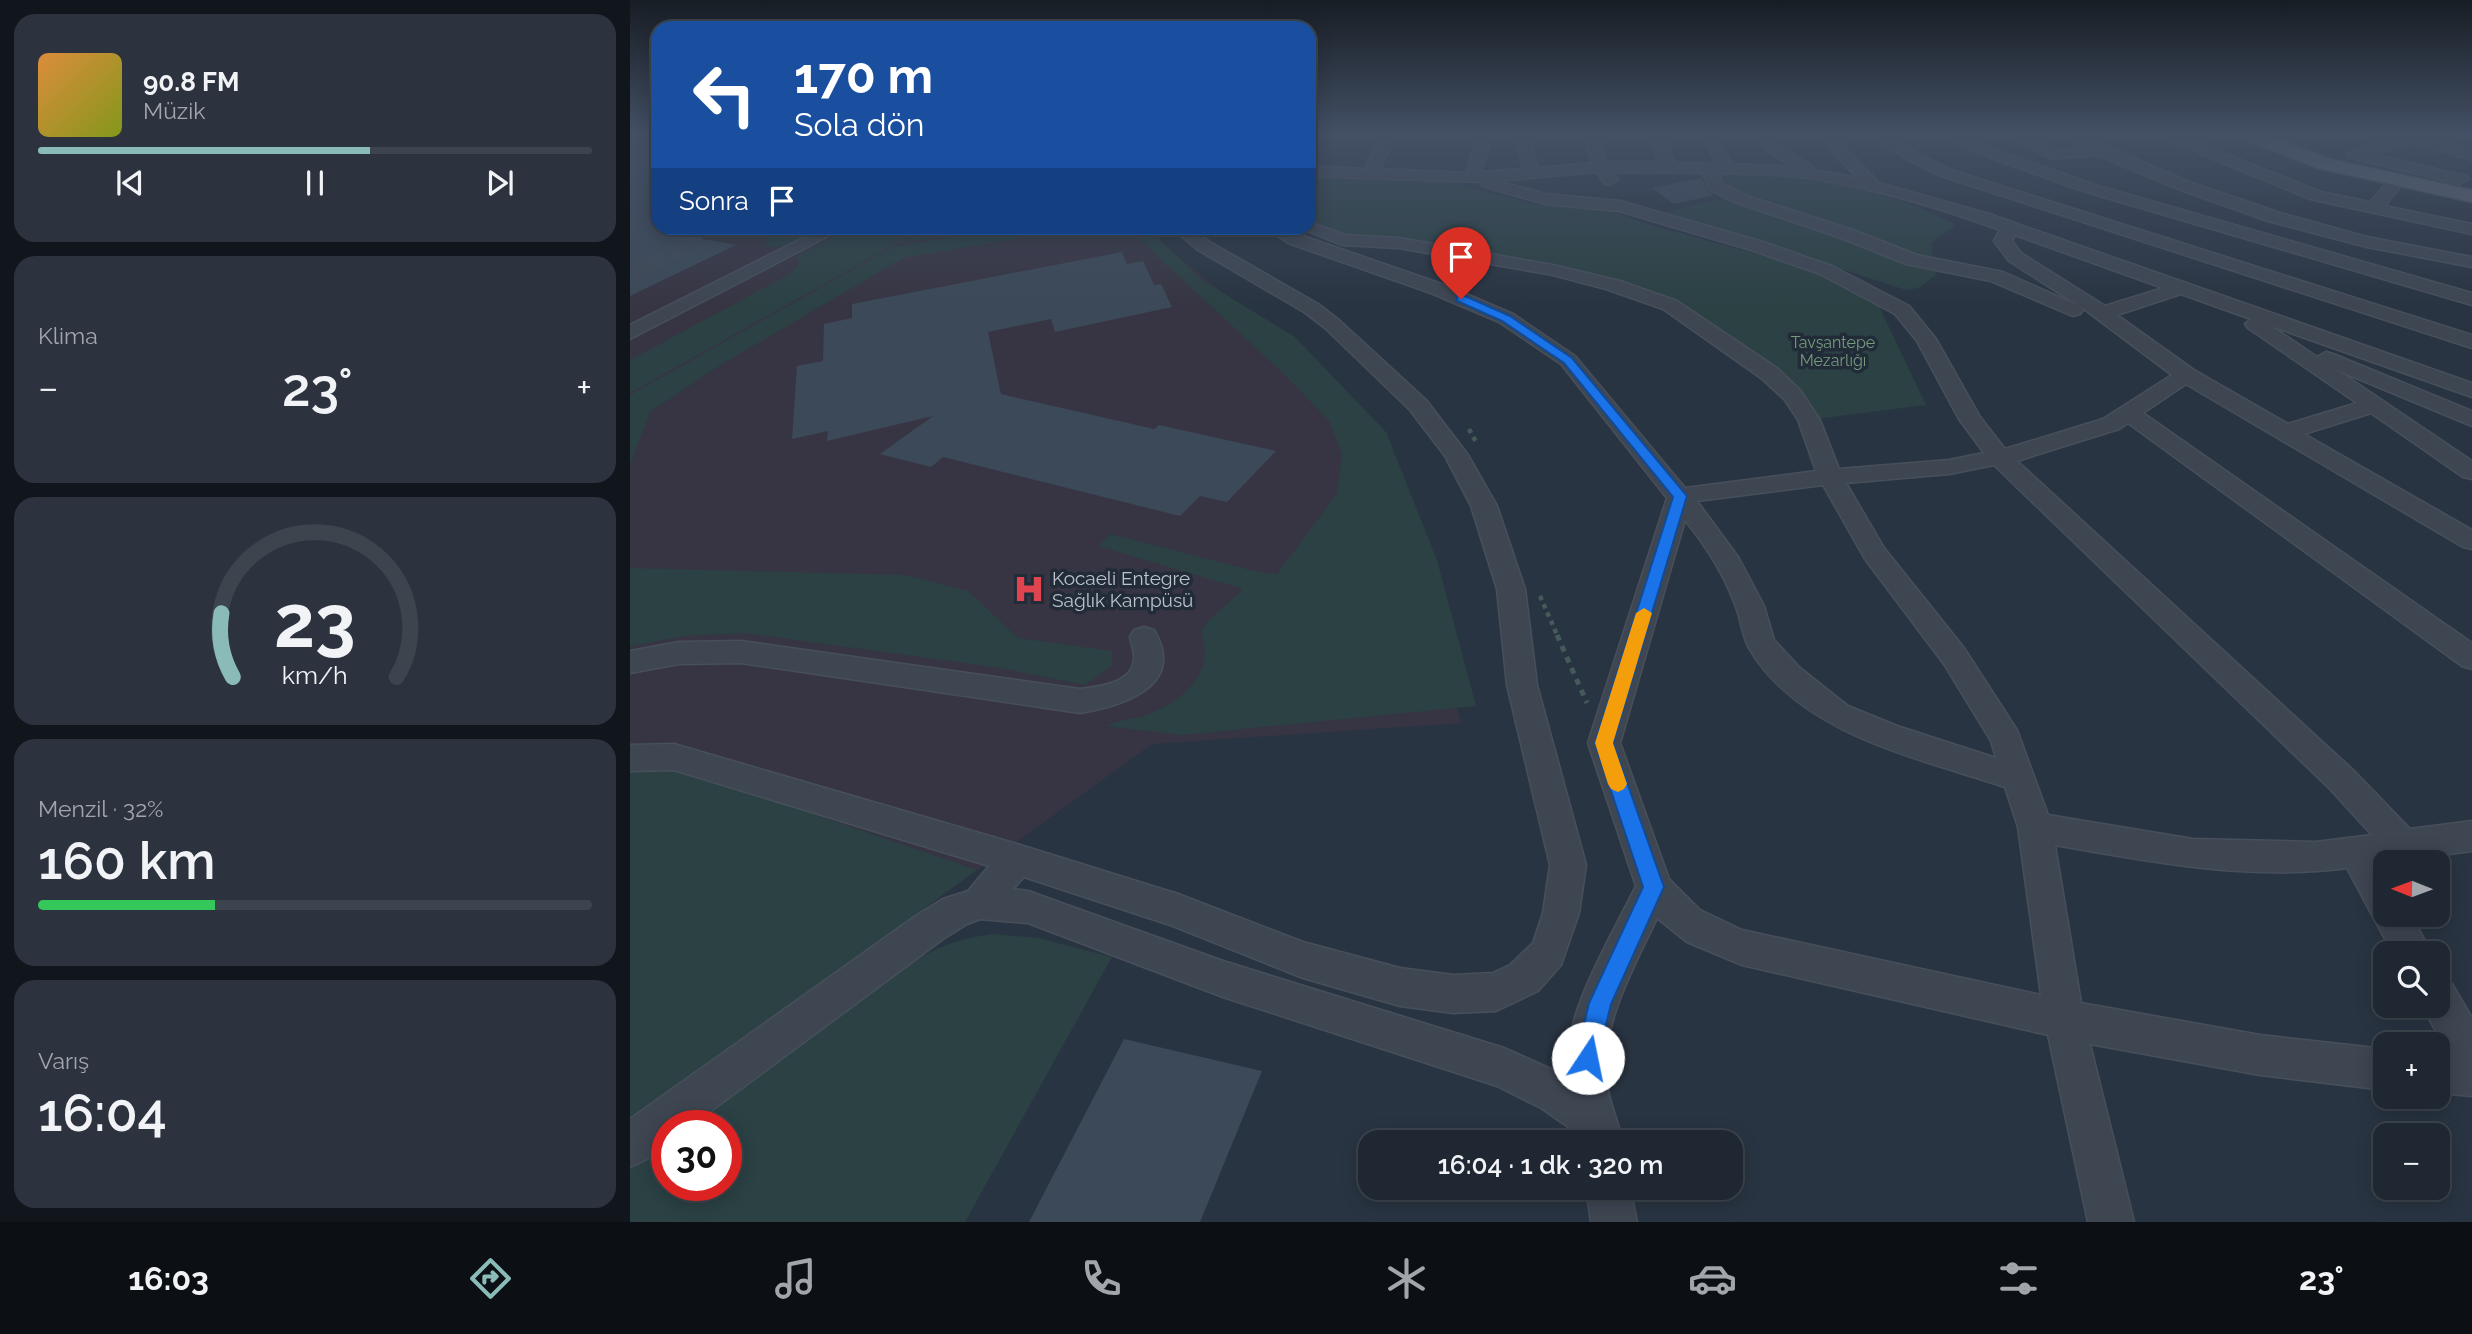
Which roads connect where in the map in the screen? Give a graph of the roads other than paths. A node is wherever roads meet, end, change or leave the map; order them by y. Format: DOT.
graph roads {
  1 [pos="1509,191"];
  2 [pos="1613,191"];
  3 [pos="1724,191"];
  4 [pos="1894,191"];
  5 [pos="2002,191"];
  6 [pos="2101,191"];
  7 [pos="2203,191"];
  8 [pos="2303,191"];
  9 [pos="2388,191"];
  10 [pos="2447,191"];
  11 [pos="2107,193"];
  12 [pos="2472,196"];
  13 [pos="1620,206"];
  14 [pos="2372,209"];
  15 [pos="2067,212"];
  16 [pos="2472,229"];
  17 [pos="1316,230"];
  18 [pos="2020,231"];
  19 [pos="2332,233"];
  20 [pos="821,235"];
  21 [pos="1189,235"];
  22 [pos="1287,235"];
  23 [pos="2309,252"];
  24 [pos="778,257"];
  25 [pos="2472,262"];
  26 [pos="2181,288"];
  27 [pos="2472,299"];
  28 [pos="2235,307"];
  29 [pos="2102,313"];
  30 [pos="2274,321"];
  31 [pos="2472,324"];
  32 [pos="630,333"];
  33 [pos="2463,339"];
  34 [pos="630,349"];
  35 [pos="2405,366"];
  36 [pos="2181,378"];
  37 [pos="2472,390"];
  38 [pos="2375,405"];
  39 [pos="2127,414"];
  40 [pos="2472,419"];
  41 [pos="2400,422"];
  42 [pos="2283,433"];
  43 [pos="2472,455"];
  44 [pos="1999,457"];
  45 [pos="2472,472"];
  46 [pos="1830,477"];
  47 [pos="1680,496"];
  48 [pos="2472,541"];
  49 [pos="1143,637"];
  50 [pos="2472,659"];
  51 [pos="630,662"];
  52 [pos="630,758"];
  53 [pos="2018,778"];
  54 [pos="2035,827"];
  55 [pos="2472,836"];
  56 [pos="2404,846"];
  57 [pos="2356,852"];
  58 [pos="1017,859"];
  59 [pos="2373,882"];
  60 [pos="1654,887"];
  61 [pos="980,903"];
  62 [pos="2450,1018"];
  63 [pos="2064,1020"];
  64 [pos="2472,1058"];
  65 [pos="2373,1069"];
  66 [pos="2450,1074"];
  67 [pos="2472,1075"];
  68 [pos="1597,1130"];
  69 [pos="1599,1130"];
  70 [pos="630,1145"];
  71 [pos="1610,1200"];
  72 [pos="1614,1222"];
  73 [pos="2111,1222"];
  1 -- 13 [label="street"];
  2 -- 13 [label="street"];
  3 -- 36 [label="street"];
  4 -- 18 [label="street"];
  5 -- 15 [label="street"];
  6 -- 11 [label="street"];
  7 -- 19 [label="street"];
  8 -- 14 [label="street"];
  9 -- 14 [label="street"];
  10 -- 12 [label="main road"];
  11 -- 15 [label="street"];
  11 -- 23 [label="street"];
  13 -- 44 [label="street"];
  14 -- 16 [label="street"];
  15 -- 18 [label="street"];
  15 -- 33 [label="street"];
  17 -- 46 [label="street"];
  18 -- 26 [label="street"];
  18 -- 29 [label="street"];
  19 -- 23 [label="street"];
  19 -- 25 [label="street"];
  20 -- 24 [label="street"];
  21 -- 58 [label="street"];
  22 -- 47 [label="street"];
  23 -- 27 [label="street"];
  24 -- 32 [label="street"];
  24 -- 34 [label="street"];
  26 -- 28 [label="street"];
  26 -- 29 [label="street"];
  28 -- 30 [label="street"];
  28 -- 38 [label="street"];
  29 -- 36 [label="street"];
  30 -- 35 [label="street"];
  30 -- 40 [label="street"];
  31 -- 33 [label="street"];
  33 -- 35 [label="street"];
  35 -- 37 [label="street"];
  36 -- 39 [label="street"];
  36 -- 42 [label="street"];
  38 -- 41 [label="street"];
  38 -- 42 [label="street"];
  39 -- 44 [label="street"];
  39 -- 50 [label="street"];
  41 -- 43 [label="street"];
  41 -- 45 [label="street"];
  42 -- 48 [label="street"];
  44 -- 46 [label="street"];
  44 -- 56 [label="street"];
  46 -- 47 [label="street"];
  46 -- 53 [label="street"];
  47 -- 53 [label="street"];
  47 -- 60 [label="street"];
  49 -- 51 [label="street"];
  52 -- 58 [label="street"];
  53 -- 54 [label="street"];
  54 -- 57 [label="street"];
  54 -- 63 [label="street"];
  55 -- 56 [label="street"];
  56 -- 57 [label="street"];
  57 -- 59 [label="street"];
  58 -- 61 [label="street"];
  60 -- 63 [label="street"];
  60 -- 69 [label="street"];
  61 -- 68 [label="street"];
  61 -- 70 [label="street"];
  62 -- 64 [label="street"];
  63 -- 65 [label="street"];
  63 -- 73 [label="street"];
  66 -- 67 [label="street"];
  71 -- 72 [label="street"];
}
